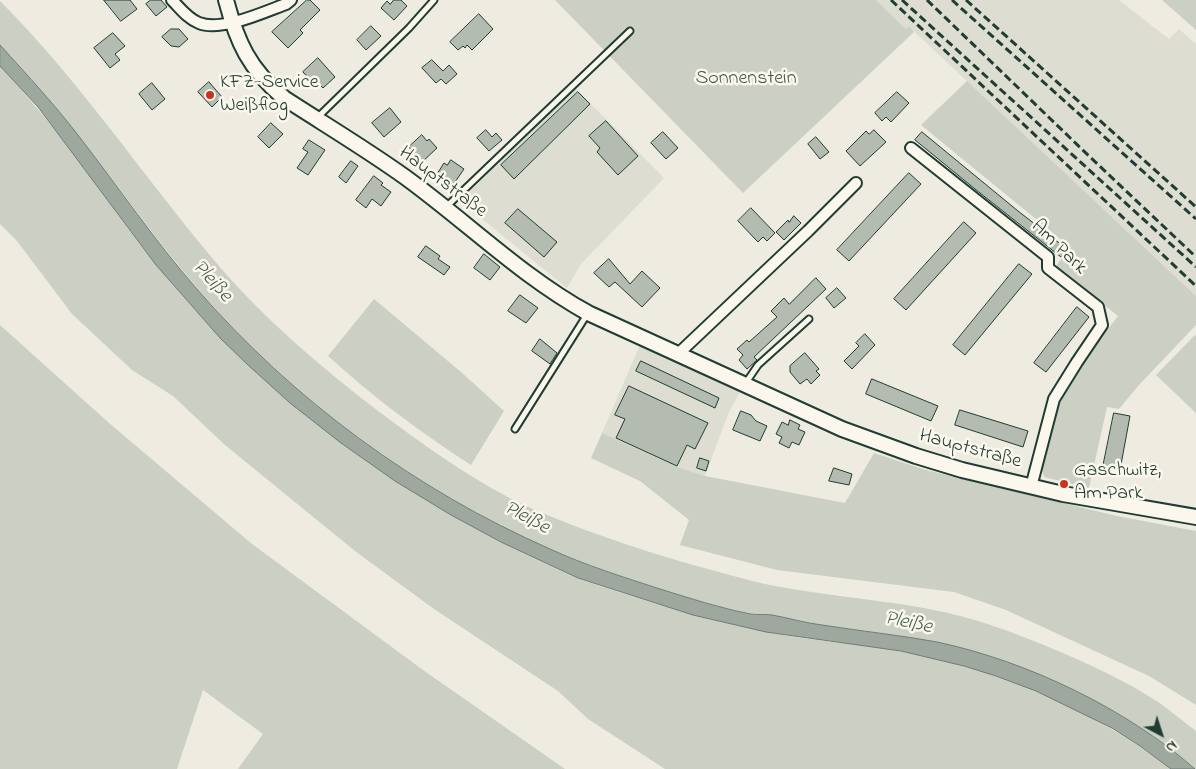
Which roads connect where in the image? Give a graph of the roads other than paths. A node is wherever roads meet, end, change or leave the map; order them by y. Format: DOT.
graph roads {
  1 [pos="172,0"];
  2 [pos="226,0"];
  3 [pos="291,0"];
  4 [pos="434,0"];
  5 [pos="232,22"];
  6 [pos="630,31"];
  7 [pos="316,119"];
  8 [pos="911,148"];
  9 [pos="856,182"];
  10 [pos="445,208"];
  11 [pos="588,313"];
  12 [pos="809,319"];
  13 [pos="678,354"];
  14 [pos="745,384"];
  15 [pos="515,430"];
  16 [pos="1031,487"];
  17 [pos="1196,517"];
  1 -- 5 [label="street"];
  2 -- 5 [label="main road, Hauptstraße"];
  3 -- 5 [label="street"];
  4 -- 7 [label="lane"];
  5 -- 7 [label="main road, Hauptstraße"];
  6 -- 10 [label="lane"];
  7 -- 10 [label="main road, Hauptstraße"];
  8 -- 16 [label="street, Am Park"];
  9 -- 13 [label="street"];
  10 -- 11 [label="main road, Hauptstraße"];
  11 -- 13 [label="main road, Hauptstraße"];
  11 -- 15 [label="lane"];
  12 -- 14 [label="lane"];
  13 -- 14 [label="main road, Hauptstraße"];
  14 -- 16 [label="main road, Hauptstraße"];
  16 -- 17 [label="main road, Hauptstraße"];
}
